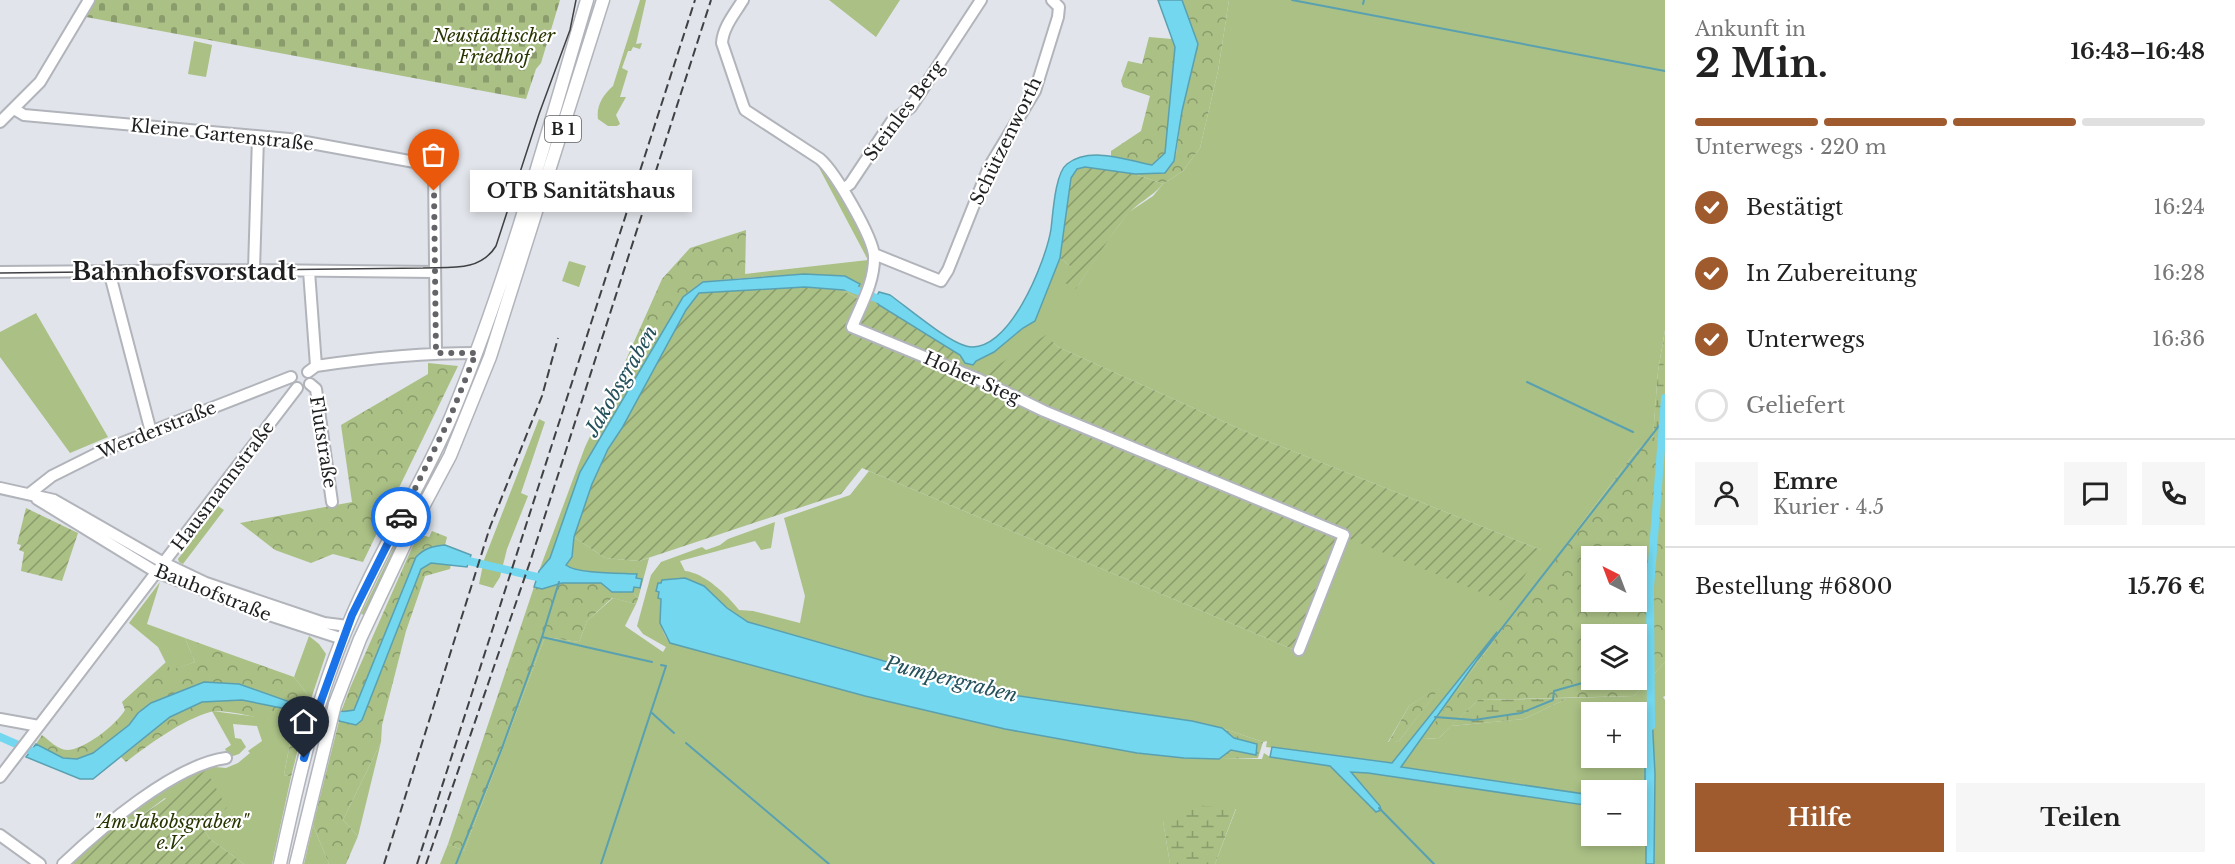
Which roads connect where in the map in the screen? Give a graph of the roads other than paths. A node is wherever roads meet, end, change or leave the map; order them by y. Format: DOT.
graph roads {
  1 [pos="89,0"];
  2 [pos="587,0"];
  3 [pos="603,0"];
  4 [pos="743,0"];
  5 [pos="981,0"];
  6 [pos="1052,0"];
  7 [pos="14,109"];
  8 [pos="0,122"];
  9 [pos="258,137"];
  10 [pos="843,189"];
  11 [pos="874,254"];
  12 [pos="254,270"];
  13 [pos="309,270"];
  14 [pos="109,271"];
  15 [pos="0,272"];
  16 [pos="435,272"];
  17 [pos="436,353"];
  18 [pos="476,353"];
  19 [pos="490,357"];
  20 [pos="312,369"];
  21 [pos="291,377"];
  22 [pos="310,384"];
  23 [pos="297,388"];
  24 [pos="151,432"];
  25 [pos="435,449"];
  26 [pos="450,456"];
  27 [pos="0,488"];
  28 [pos="29,494"];
  29 [pos="332,502"];
  30 [pos="164,563"];
  31 [pos="156,572"];
  32 [pos="348,626"];
  33 [pos="343,639"];
  34 [pos="360,639"];
  35 [pos="1299,650"];
  36 [pos="0,719"];
  37 [pos="39,726"];
  38 [pos="226,758"];
  39 [pos="0,777"];
  40 [pos="0,835"];
  41 [pos="40,864"];
  42 [pos="63,864"];
  43 [pos="280,864"];
  44 [pos="296,864"];
  1 -- 7 [label="street"];
  2 -- 18 [label="main road, B 1"];
  3 -- 19 [label="main road, B 1"];
  4 -- 10 [label="street"];
  5 -- 10 [label="street, Steinles Berg"];
  6 -- 11 [label="street, Schützenworth"];
  7 -- 8 [label="street"];
  7 -- 9 [label="street, Kleine Gartenstraße"];
  9 -- 12 [label="street"];
  9 -- 16 [label="street, Kleine Gartenstraße"];
  10 -- 11 [label="street"];
  11 -- 35 [label="street, Hoher Steg"];
  12 -- 13 [label="street"];
  12 -- 14 [label="street"];
  13 -- 16 [label="street"];
  13 -- 20 [label="street"];
  14 -- 15 [label="street"];
  14 -- 24 [label="street"];
  16 -- 17 [label="street"];
  17 -- 18 [label="street, Werderstraße"];
  17 -- 20 [label="street, Werderstraße"];
  18 -- 19 [label="main road"];
  18 -- 25 [label="main road, B 1"];
  19 -- 26 [label="main road, B 1"];
  20 -- 21 [label="street, Werderstraße"];
  20 -- 22 [label="street"];
  21 -- 23 [label="street"];
  21 -- 24 [label="street, Werderstraße"];
  22 -- 23 [label="street"];
  22 -- 29 [label="street, Flutstraße"];
  23 -- 30 [label="street, Hausmannstraße"];
  24 -- 28 [label="street, Werderstraße"];
  25 -- 26 [label="main road"];
  25 -- 32 [label="main road, B 1"];
  26 -- 34 [label="main road, B 1"];
  27 -- 28 [label="street, Bauhofstraße"];
  28 -- 30 [label="street, Bauhofstraße"];
  28 -- 31 [label="street, Bauhofstraße"];
  30 -- 31 [label="street, Hausmannstraße"];
  30 -- 32 [label="street, Bauhofstraße"];
  31 -- 33 [label="street, Bauhofstraße"];
  31 -- 37 [label="street, Hausmannstraße"];
  32 -- 33 [label="main road, B 1"];
  32 -- 34 [label="main road"];
  33 -- 34 [label="main road"];
  33 -- 43 [label="main road, B 1"];
  34 -- 44 [label="main road, B 1"];
  36 -- 37 [label="street"];
  37 -- 39 [label="street, Hausmannstraße"];
  38 -- 42 [label="street"];
  40 -- 41 [label="street"];
}
